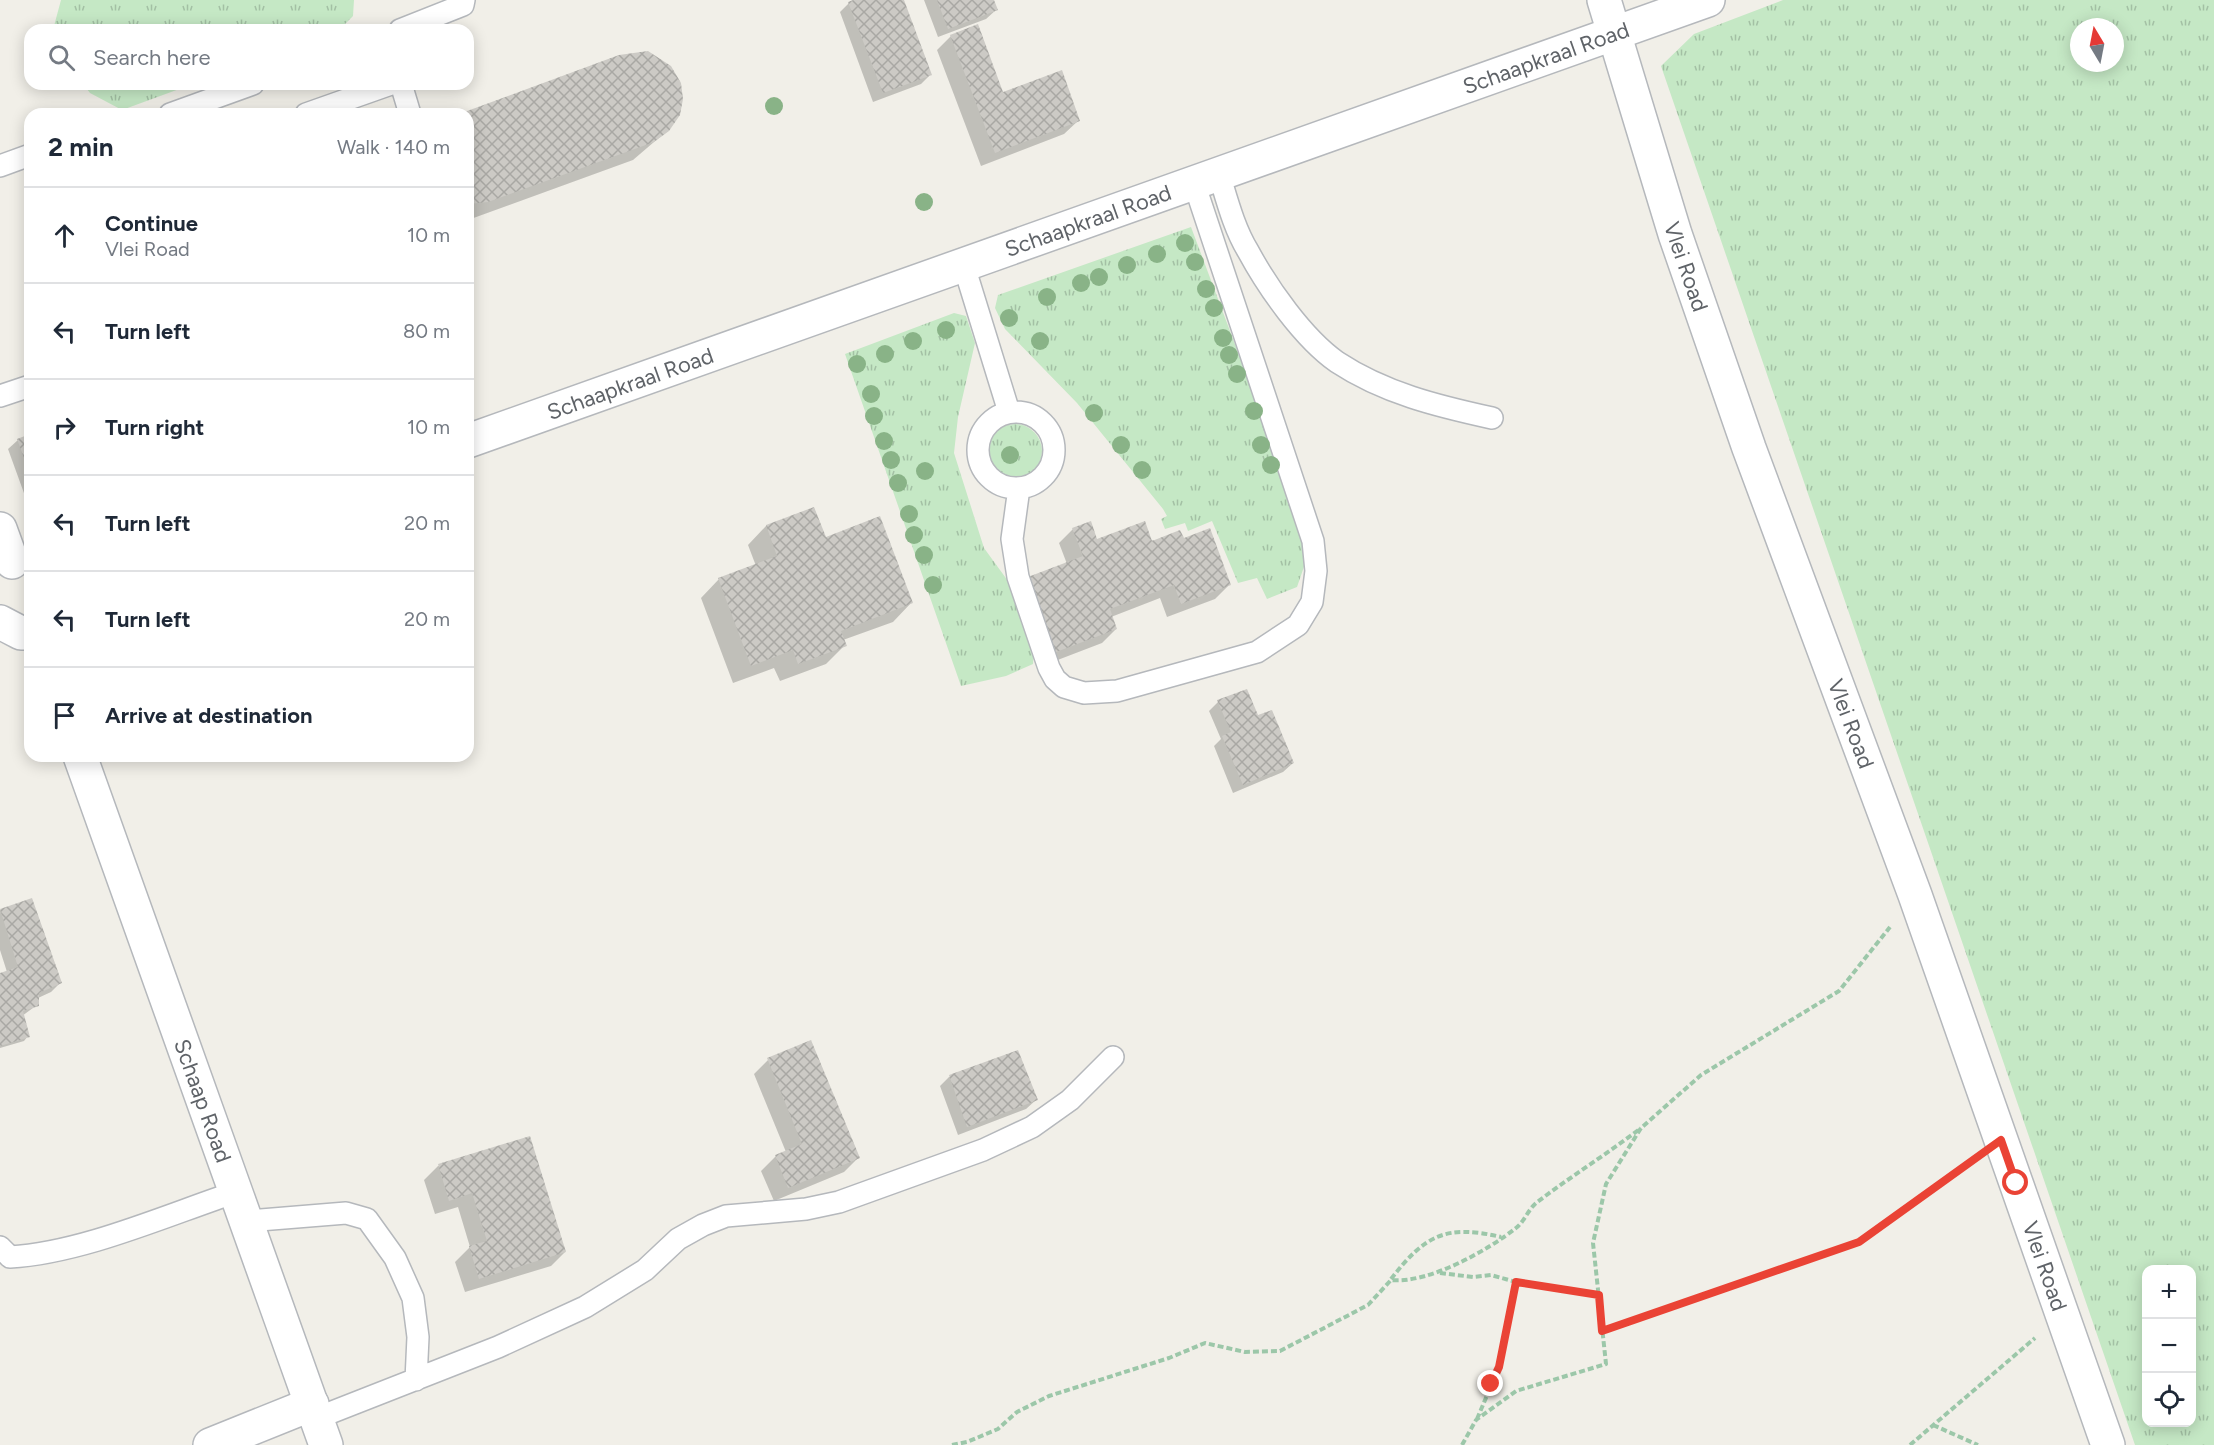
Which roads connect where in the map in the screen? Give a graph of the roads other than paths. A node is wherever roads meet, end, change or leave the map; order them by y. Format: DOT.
graph roads {
  1 [pos="464,0"];
  2 [pos="1604,0"];
  3 [pos="1707,0"];
  4 [pos="428,24"];
  5 [pos="1615,33"];
  6 [pos="237,90"];
  7 [pos="374,90"];
  8 [pos="403,90"];
  9 [pos="187,108"];
  10 [pos="323,108"];
  11 [pos="408,108"];
  12 [pos="24,157"];
  13 [pos="0,166"];
  14 [pos="1206,178"];
  15 [pos="964,266"];
  16 [pos="24,388"];
  17 [pos="0,396"];
  18 [pos="1009,412"];
  19 [pos="1492,417"];
  20 [pos="474,439"];
  21 [pos="1019,488"];
  22 [pos="0,529"];
  23 [pos="14,566"];
  24 [pos="0,622"];
  25 [pos="24,633"];
  26 [pos="82,762"];
  27 [pos="1113,1057"];
  28 [pos="241,1206"];
  29 [pos="0,1247"];
  30 [pos="416,1380"];
  31 [pos="318,1422"];
  32 [pos="210,1445"];
  33 [pos="2108,1445"];
  1 -- 4 [label="lane"];
  2 -- 5 [label="street, Vlei Road"];
  3 -- 5 [label="street, Schaapkraal Road"];
  5 -- 14 [label="street, Schaapkraal Road"];
  5 -- 33 [label="street, Vlei Road"];
  6 -- 9 [label="lane"];
  7 -- 10 [label="lane"];
  8 -- 11 [label="lane"];
  12 -- 13 [label="lane"];
  14 -- 15 [label="street, Schaapkraal Road"];
  14 -- 19 [label="lane"];
  14 -- 21 [label="lane"];
  15 -- 18 [label="lane"];
  15 -- 20 [label="street, Schaapkraal Road"];
  16 -- 17 [label="lane"];
  18 -- 21 [label="lane"];
  18 -- 21 [label="lane"];
  22 -- 23 [label="street"];
  24 -- 25 [label="street"];
  26 -- 28 [label="street, Schaap Road"];
  27 -- 30 [label="lane"];
  28 -- 29 [label="lane"];
  28 -- 30 [label="lane"];
  28 -- 31 [label="street, Schaap Road"];
  30 -- 31 [label="lane"];
  31 -- 32 [label="street"];
}
